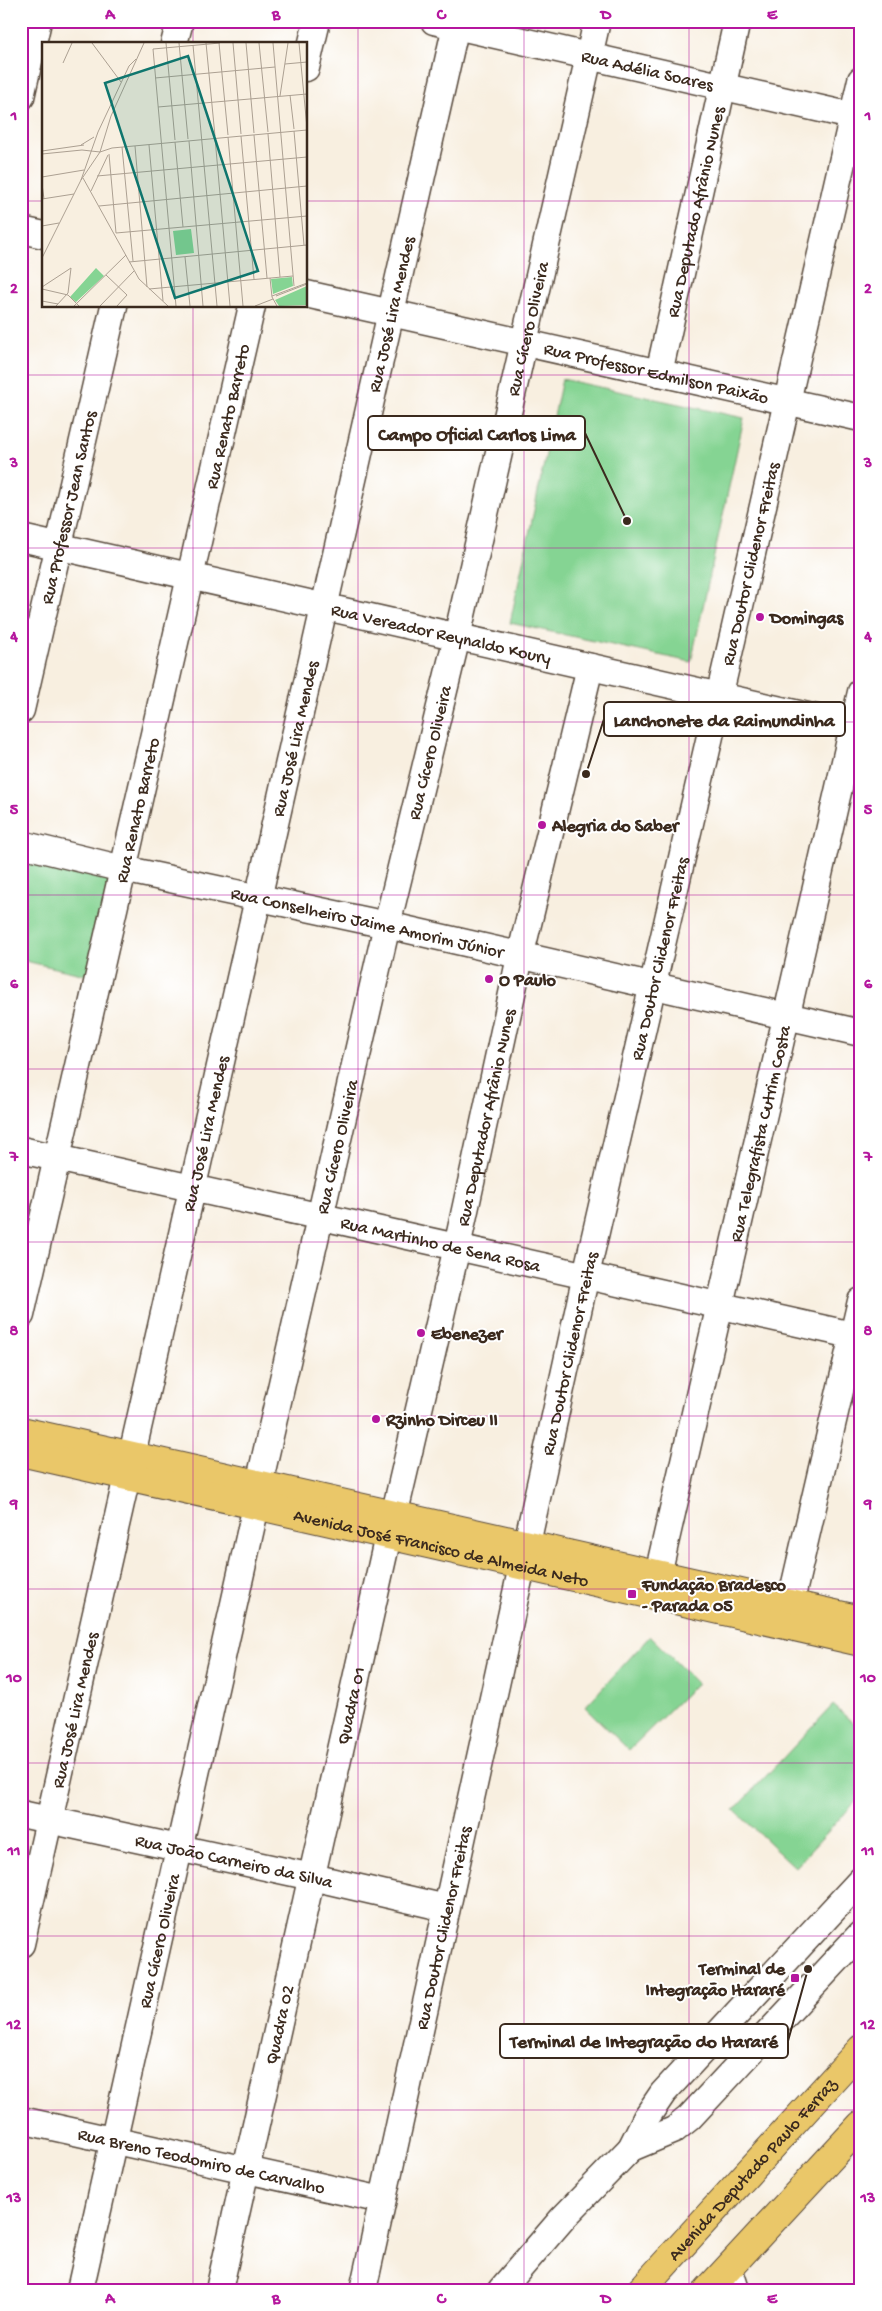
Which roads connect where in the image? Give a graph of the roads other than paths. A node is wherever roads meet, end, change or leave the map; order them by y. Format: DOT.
graph roads {
  1 [pos="38,21"];
  2 [pos="180,21"];
  3 [pos="317,21"];
  4 [pos="597,21"];
  5 [pos="737,21"];
  6 [pos="449,23"];
  7 [pos="175,42"];
  8 [pos="589,56"];
  9 [pos="308,59"];
  10 [pos="861,80"];
  11 [pos="722,86"];
  12 [pos="21,97"];
  13 [pos="857,117"];
  14 [pos="21,230"];
  15 [pos="42,235"];
  16 [pos="308,294"];
  17 [pos="114,308"];
  18 [pos="252,308"];
  19 [pos="391,312"];
  20 [pos="524,343"];
  21 [pos="659,373"];
  22 [pos="787,402"];
  23 [pos="861,418"];
  24 [pos="21,538"];
  25 [pos="59,547"];
  26 [pos="190,576"];
  27 [pos="324,607"];
  28 [pos="457,637"];
  29 [pos="590,667"];
  30 [pos="861,692"];
  31 [pos="719,696"];
  32 [pos="21,710"];
  33 [pos="857,727"];
  34 [pos="21,844"];
  35 [pos="123,869"];
  36 [pos="258,899"];
  37 [pos="387,925"];
  38 [pos="520,957"];
  39 [pos="652,986"];
  40 [pos="786,1017"];
  41 [pos="861,1033"];
  42 [pos="21,1150"];
  43 [pos="56,1158"];
  44 [pos="192,1190"];
  45 [pos="320,1216"];
  46 [pos="457,1247"];
  47 [pos="586,1275"];
  48 [pos="861,1301"];
  49 [pos="720,1306"];
  50 [pos="21,1315"];
  51 [pos="857,1336"];
  52 [pos="21,1430"];
  53 [pos="21,1452"];
  54 [pos="129,1466"];
  55 [pos="257,1495"];
  56 [pos="391,1526"];
  57 [pos="526,1555"];
  58 [pos="658,1574"];
  59 [pos="790,1605"];
  60 [pos="861,1620"];
  61 [pos="861,1642"];
  62 [pos="21,1814"];
  63 [pos="50,1820"];
  64 [pos="181,1848"];
  65 [pos="312,1877"];
  66 [pos="861,1880"];
  67 [pos="446,1908"];
  68 [pos="861,1934"];
  69 [pos="21,1944"];
  70 [pos="861,2049"];
  71 [pos="21,2120"];
  72 [pos="861,2125"];
  73 [pos="114,2141"];
  74 [pos="631,2148"];
  75 [pos="246,2171"];
  76 [pos="382,2200"];
  77 [pos="732,2279"];
  78 [pos="80,2290"];
  79 [pos="219,2290"];
  80 [pos="363,2290"];
  81 [pos="501,2290"];
  82 [pos="641,2290"];
  83 [pos="708,2290"];
  1 -- 12 [label="street"];
  2 -- 7 [label="street"];
  3 -- 9 [label="street"];
  4 -- 8 [label="street, Rua Cícero Oliveira"];
  5 -- 11 [label="street, Rua Deputado Afrânio Nunes"];
  6 -- 8 [label="street, Rua Adélia Soares"];
  6 -- 19 [label="street, Rua José Lira Mendes"];
  8 -- 11 [label="street, Rua Adélia Soares"];
  8 -- 20 [label="street, Rua Cícero Oliveira"];
  10 -- 13 [label="street, Rua Doutor Clidenor Freitas"];
  11 -- 13 [label="street, Rua Adélia Soares"];
  11 -- 21 [label="street, Rua Deputado Afrânio Nunes"];
  13 -- 22 [label="street, Rua Doutor Clidenor Freitas"];
  14 -- 15 [label="street"];
  16 -- 19 [label="street, Rua Professor Edmilson Paixão"];
  17 -- 25 [label="street, Rua Professor Jean Santos"];
  18 -- 26 [label="street, Rua Renato Barreto"];
  19 -- 20 [label="street, Rua Professor Edmilson Paixão"];
  19 -- 27 [label="street, Rua José Lira Mendes"];
  20 -- 21 [label="street, Rua Professor Edmilson Paixão"];
  20 -- 28 [label="street, Rua Cícero Oliveira"];
  21 -- 22 [label="street, Rua Professor Edmilson Paixão"];
  22 -- 23 [label="street, Rua Professor Edmilson Paixão"];
  22 -- 31 [label="street, Rua Doutor Clidenor Freitas"];
  24 -- 25 [label="street, Rua Vereador Reynaldo Koury"];
  25 -- 26 [label="street, Rua Vereador Reynaldo Koury"];
  25 -- 32 [label="street, Rua Professor Jean Santos"];
  26 -- 27 [label="street, Rua Vereador Reynaldo Koury"];
  26 -- 35 [label="street, Rua Renato Barreto"];
  27 -- 28 [label="street, Rua Vereador Reynaldo Koury"];
  27 -- 36 [label="street, Rua José Lira Mendes"];
  28 -- 29 [label="street, Rua Vereador Reynaldo Koury"];
  28 -- 37 [label="street, Rua Cícero Oliveira"];
  29 -- 31 [label="street, Rua Vereador Reynaldo Koury"];
  29 -- 38 [label="street, Rua Deputador Afrânio Nunes"];
  30 -- 33 [label="street, Rua Telegrafista Cutrim Costa"];
  31 -- 33 [label="street, Rua Vereador Reynaldo Koury"];
  31 -- 39 [label="street, Rua Doutor Clidenor Freitas"];
  33 -- 40 [label="street, Rua Telegrafista Cutrim Costa"];
  34 -- 35 [label="street, Rua Conselheiro Jaime Amorim Júnior"];
  35 -- 36 [label="street, Rua Conselheiro Jaime Amorim Júnior"];
  35 -- 43 [label="street, Rua Renato Barreto"];
  36 -- 37 [label="street, Rua Conselheiro Jaime Amorim Júnior"];
  36 -- 44 [label="street, Rua José Lira Mendes"];
  37 -- 38 [label="street, Rua Conselheiro Jaime Amorim Júnior"];
  37 -- 45 [label="street, Rua Cícero Oliveira"];
  38 -- 39 [label="street, Rua Conselheiro Jaime Amorim Júnior"];
  38 -- 46 [label="street, Rua Deputador Afrânio Nunes"];
  39 -- 40 [label="street, Rua Conselheiro Jaime Amorim Júnior"];
  39 -- 47 [label="street, Rua Doutor Clidenor Freitas"];
  40 -- 41 [label="street, Rua Conselheiro Jaime Amorim Júnior"];
  40 -- 49 [label="street, Rua Telegrafista Cutrim Costa"];
  42 -- 43 [label="street, Rua Martinho de Sena Rosa"];
  43 -- 44 [label="street, Rua Martinho de Sena Rosa"];
  43 -- 50 [label="street, Rua Renato Barreto"];
  44 -- 45 [label="street, Rua Martinho de Sena Rosa"];
  44 -- 54 [label="street, Rua José Lira Mendes"];
  45 -- 46 [label="street, Rua Martinho de Sena Rosa"];
  45 -- 55 [label="street, Rua Cícero Oliveira"];
  46 -- 47 [label="street, Rua Martinho de Sena Rosa"];
  46 -- 56 [label="street, Rua Deputador Afrânio Nunes"];
  47 -- 49 [label="street, Rua Martinho de Sena Rosa"];
  47 -- 57 [label="street, Rua Doutor Clidenor Freitas"];
  48 -- 51 [label="street"];
  49 -- 51 [label="street, Rua Martinho de Sena Rosa"];
  49 -- 58 [label="street, Rua Telegrafista Cutrim Costa"];
  51 -- 59 [label="street"];
  52 -- 54 [label="main road, Avenida José Francisco de Almeida Neto"];
  53 -- 54 [label="main road, Avenida José Francisco de Almeida Neto"];
  54 -- 55 [label="main road, Avenida José Francisco de Almeida Neto"];
  54 -- 63 [label="street, Rua José Lira Mendes"];
  55 -- 56 [label="main road, Avenida José Francisco de Almeida Neto"];
  55 -- 64 [label="street, Rua Cícero Oliveira"];
  56 -- 57 [label="main road, Avenida José Francisco de Almeida Neto"];
  56 -- 65 [label="street, Quadra 01"];
  57 -- 58 [label="main road, Avenida José Francisco de Almeida Neto"];
  57 -- 61 [label="main road, Avenida José Francisco de Almeida Neto"];
  57 -- 67 [label="street, Rua Doutor Clidenor Freitas"];
  58 -- 59 [label="main road, Avenida José Francisco de Almeida Neto"];
  59 -- 60 [label="main road, Avenida José Francisco de Almeida Neto"];
  62 -- 63 [label="street, Rua João Carneiro da Silva"];
  63 -- 64 [label="street, Rua João Carneiro da Silva"];
  63 -- 69 [label="street, Rua José Lira Mendes"];
  64 -- 65 [label="street, Rua João Carneiro da Silva"];
  64 -- 73 [label="street, Rua Cícero Oliveira"];
  65 -- 67 [label="street, Rua João Carneiro da Silva"];
  65 -- 75 [label="street, Quadra 02"];
  66 -- 74 [label="street"];
  67 -- 76 [label="street, Rua Doutor Clidenor Freitas"];
  68 -- 74 [label="street"];
  70 -- 82 [label="main road, Avenida Deputado Paulo Ferraz"];
  71 -- 73 [label="street, Rua Breno Teodomiro de Carvalho"];
  72 -- 77 [label="main road"];
  73 -- 75 [label="street, Rua Breno Teodomiro de Carvalho"];
  73 -- 78 [label="street, Rua Cícero Oliveira"];
  74 -- 81 [label="street"];
  75 -- 76 [label="street, Rua Breno Teodomiro de Carvalho"];
  75 -- 79 [label="street, Quadra 02"];
  76 -- 80 [label="street, Rua Doutor Clidenor Freitas"];
  77 -- 83 [label="main road"];
}
